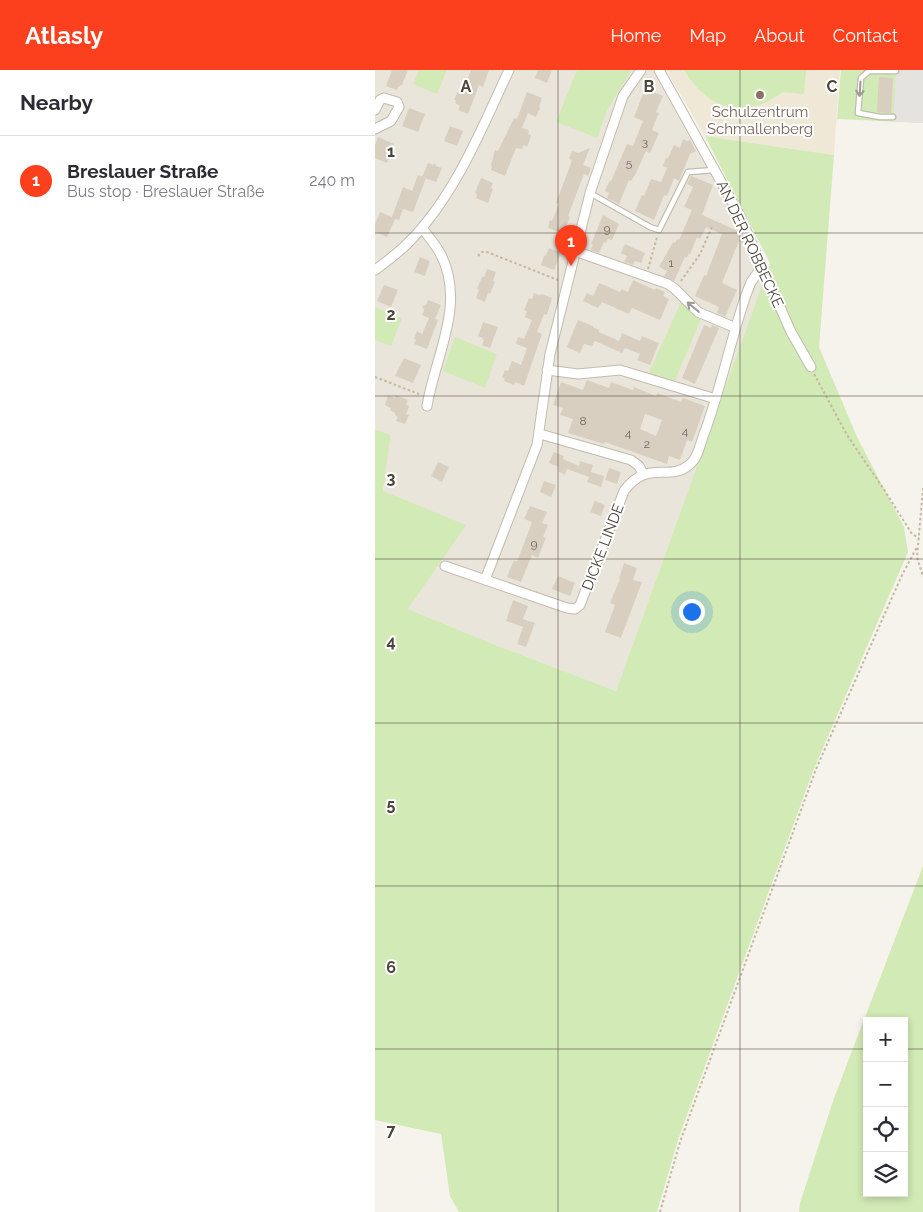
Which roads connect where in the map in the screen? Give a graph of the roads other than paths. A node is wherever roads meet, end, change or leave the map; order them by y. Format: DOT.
graph roads {
  1 [pos="509,70"];
  2 [pos="641,70"];
  3 [pos="659,70"];
  4 [pos="896,71"];
  5 [pos="375,110"];
  6 [pos="893,117"];
  7 [pos="375,129"];
  8 [pos="715,170"];
  9 [pos="590,193"];
  10 [pos="421,228"];
  11 [pos="575,252"];
  12 [pos="762,267"];
  13 [pos="375,270"];
  14 [pos="736,328"];
  15 [pos="811,367"];
  16 [pos="547,370"];
  17 [pos="717,400"];
  18 [pos="428,402"];
  19 [pos="539,434"];
  20 [pos="643,474"];
  21 [pos="445,566"];
  22 [pos="485,580"];
  1 -- 10 [label="street"];
  2 -- 9 [label="street"];
  3 -- 8 [label="street, AN DER ROBBECKE"];
  4 -- 6 [label="lane, one-way"];
  5 -- 7 [label="street"];
  8 -- 9 [label="lane"];
  8 -- 12 [label="street, AN DER ROBBECKE"];
  9 -- 11 [label="street"];
  10 -- 13 [label="street"];
  10 -- 18 [label="street"];
  14 -- 11 [label="street, one-way"];
  11 -- 16 [label="street"];
  12 -- 14 [label="street"];
  12 -- 15 [label="street, AN DER ROBBECKE"];
  14 -- 17 [label="street"];
  16 -- 17 [label="street"];
  16 -- 19 [label="street"];
  17 -- 20 [label="street"];
  19 -- 20 [label="street"];
  19 -- 22 [label="street"];
  20 -- 22 [label="street, DICKE LINDE"];
  21 -- 22 [label="street, DICKE LINDE"];
}
